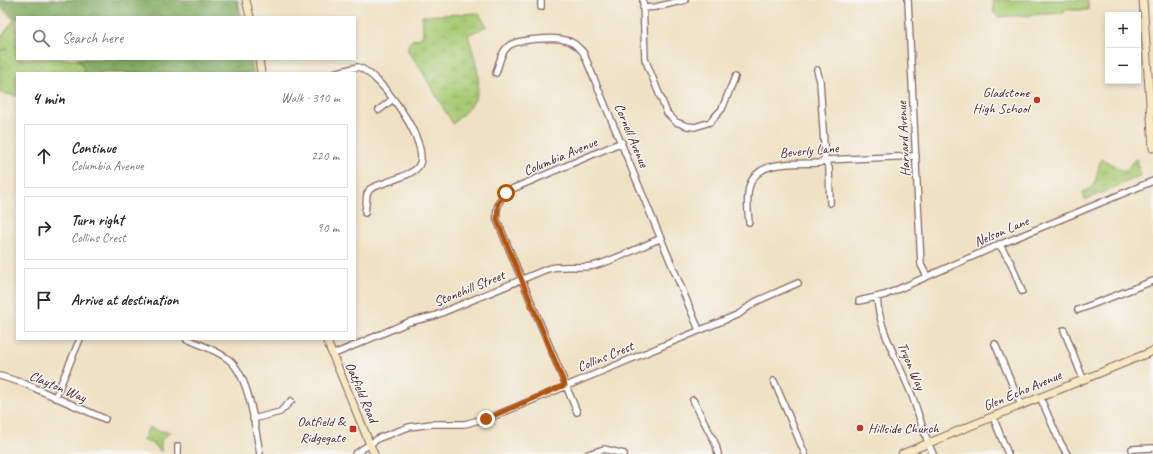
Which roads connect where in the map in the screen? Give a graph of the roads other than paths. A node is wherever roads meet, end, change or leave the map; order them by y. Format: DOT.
graph roads {
  1 [pos="246,0"];
  2 [pos="541,0"];
  3 [pos="643,0"];
  4 [pos="685,0"];
  5 [pos="908,0"];
  6 [pos="1143,0"];
  7 [pos="541,8"];
  8 [pos="643,8"];
  9 [pos="250,16"];
  10 [pos="259,60"];
  11 [pos="817,70"];
  12 [pos="261,72"];
  13 [pos="338,72"];
  14 [pos="496,73"];
  15 [pos="735,77"];
  16 [pos="393,99"];
  17 [pos="379,110"];
  18 [pos="622,142"];
  19 [pos="1153,146"];
  20 [pos="916,156"];
  21 [pos="825,160"];
  22 [pos="1153,181"];
  23 [pos="830,203"];
  24 [pos="365,213"];
  25 [pos="749,222"];
  26 [pos="662,238"];
  27 [pos="999,244"];
  28 [pos="927,276"];
  29 [pos="522,280"];
  30 [pos="1153,281"];
  31 [pos="798,283"];
  32 [pos="1022,291"];
  33 [pos="877,297"];
  34 [pos="859,301"];
  35 [pos="1078,310"];
  36 [pos="700,330"];
  37 [pos="1064,330"];
  38 [pos="80,340"];
  39 [pos="189,340"];
  40 [pos="326,340"];
  41 [pos="995,344"];
  42 [pos="1153,351"];
  43 [pos="332,355"];
  44 [pos="0,376"];
  45 [pos="1083,379"];
  46 [pos="774,381"];
  47 [pos="565,385"];
  48 [pos="1040,397"];
  49 [pos="55,398"];
  50 [pos="693,400"];
  51 [pos="291,401"];
  52 [pos="1020,405"];
  53 [pos="577,412"];
  54 [pos="993,417"];
  55 [pos="253,418"];
  56 [pos="105,420"];
  57 [pos="928,443"];
  58 [pos="370,444"];
  59 [pos="178,446"];
  60 [pos="1153,448"];
  61 [pos="1132,449"];
  62 [pos="178,454"];
  63 [pos="260,454"];
  64 [pos="354,454"];
  65 [pos="374,454"];
  66 [pos="588,454"];
  67 [pos="624,454"];
  68 [pos="718,454"];
  69 [pos="804,454"];
  70 [pos="902,454"];
  71 [pos="932,454"];
  72 [pos="1008,454"];
  73 [pos="1067,454"];
  1 -- 9 [label="street"];
  2 -- 7 [label="street"];
  3 -- 8 [label="street"];
  4 -- 8 [label="street"];
  5 -- 20 [label="street, Harvard Avenue"];
  6 -- 19 [label="street"];
  8 -- 15 [label="street"];
  10 -- 12 [label="street"];
  11 -- 21 [label="street"];
  13 -- 16 [label="street"];
  14 -- 18 [label="street, Cornell Avenue"];
  16 -- 17 [label="street"];
  16 -- 24 [label="street"];
  18 -- 26 [label="street, Cornell Avenue"];
  18 -- 29 [label="street, Columbia Avenue"];
  20 -- 21 [label="street, Beverly Lane"];
  20 -- 28 [label="street, Harvard Avenue"];
  21 -- 23 [label="street"];
  21 -- 25 [label="street, Beverly Lane"];
  22 -- 27 [label="street, Nelson Lane"];
  26 -- 29 [label="street, Stonehill Street"];
  26 -- 36 [label="street, Cornell Avenue"];
  27 -- 28 [label="street, Nelson Lane"];
  27 -- 32 [label="street"];
  28 -- 33 [label="street, Nelson Lane"];
  29 -- 43 [label="street, Stonehill Street"];
  29 -- 47 [label="street, Columbia Avenue"];
  30 -- 35 [label="street"];
  31 -- 36 [label="street, Collins Crest"];
  33 -- 34 [label="street, Nelson Lane"];
  33 -- 57 [label="street, Tryon Way"];
  36 -- 47 [label="street, Collins Crest"];
  37 -- 45 [label="street"];
  38 -- 49 [label="street"];
  39 -- 55 [label="street"];
  40 -- 43 [label="street, Oatfield Road"];
  41 -- 52 [label="street"];
  42 -- 45 [label="street, Glen Echo Avenue"];
  43 -- 58 [label="street, Oatfield Road"];
  44 -- 49 [label="street, Clayton Way"];
  45 -- 48 [label="street, Glen Echo Avenue"];
  46 -- 69 [label="street"];
  47 -- 53 [label="street, Columbia Avenue"];
  47 -- 58 [label="street, Collins Crest"];
  48 -- 52 [label="street, Glen Echo Avenue"];
  48 -- 73 [label="street"];
  49 -- 56 [label="street, Clayton Way"];
  50 -- 68 [label="street"];
  51 -- 55 [label="street"];
  52 -- 54 [label="street, Glen Echo Avenue"];
  54 -- 57 [label="street, Glen Echo Avenue"];
  54 -- 72 [label="street"];
  55 -- 63 [label="street"];
  57 -- 70 [label="street, Glen Echo Avenue"];
  57 -- 71 [label="street, Tryon Way"];
  58 -- 64 [label="street, Collins Crest"];
  58 -- 65 [label="street, Oatfield Road"];
  59 -- 62 [label="street"];
  60 -- 61 [label="street"];
  66 -- 67 [label="street"];
}
